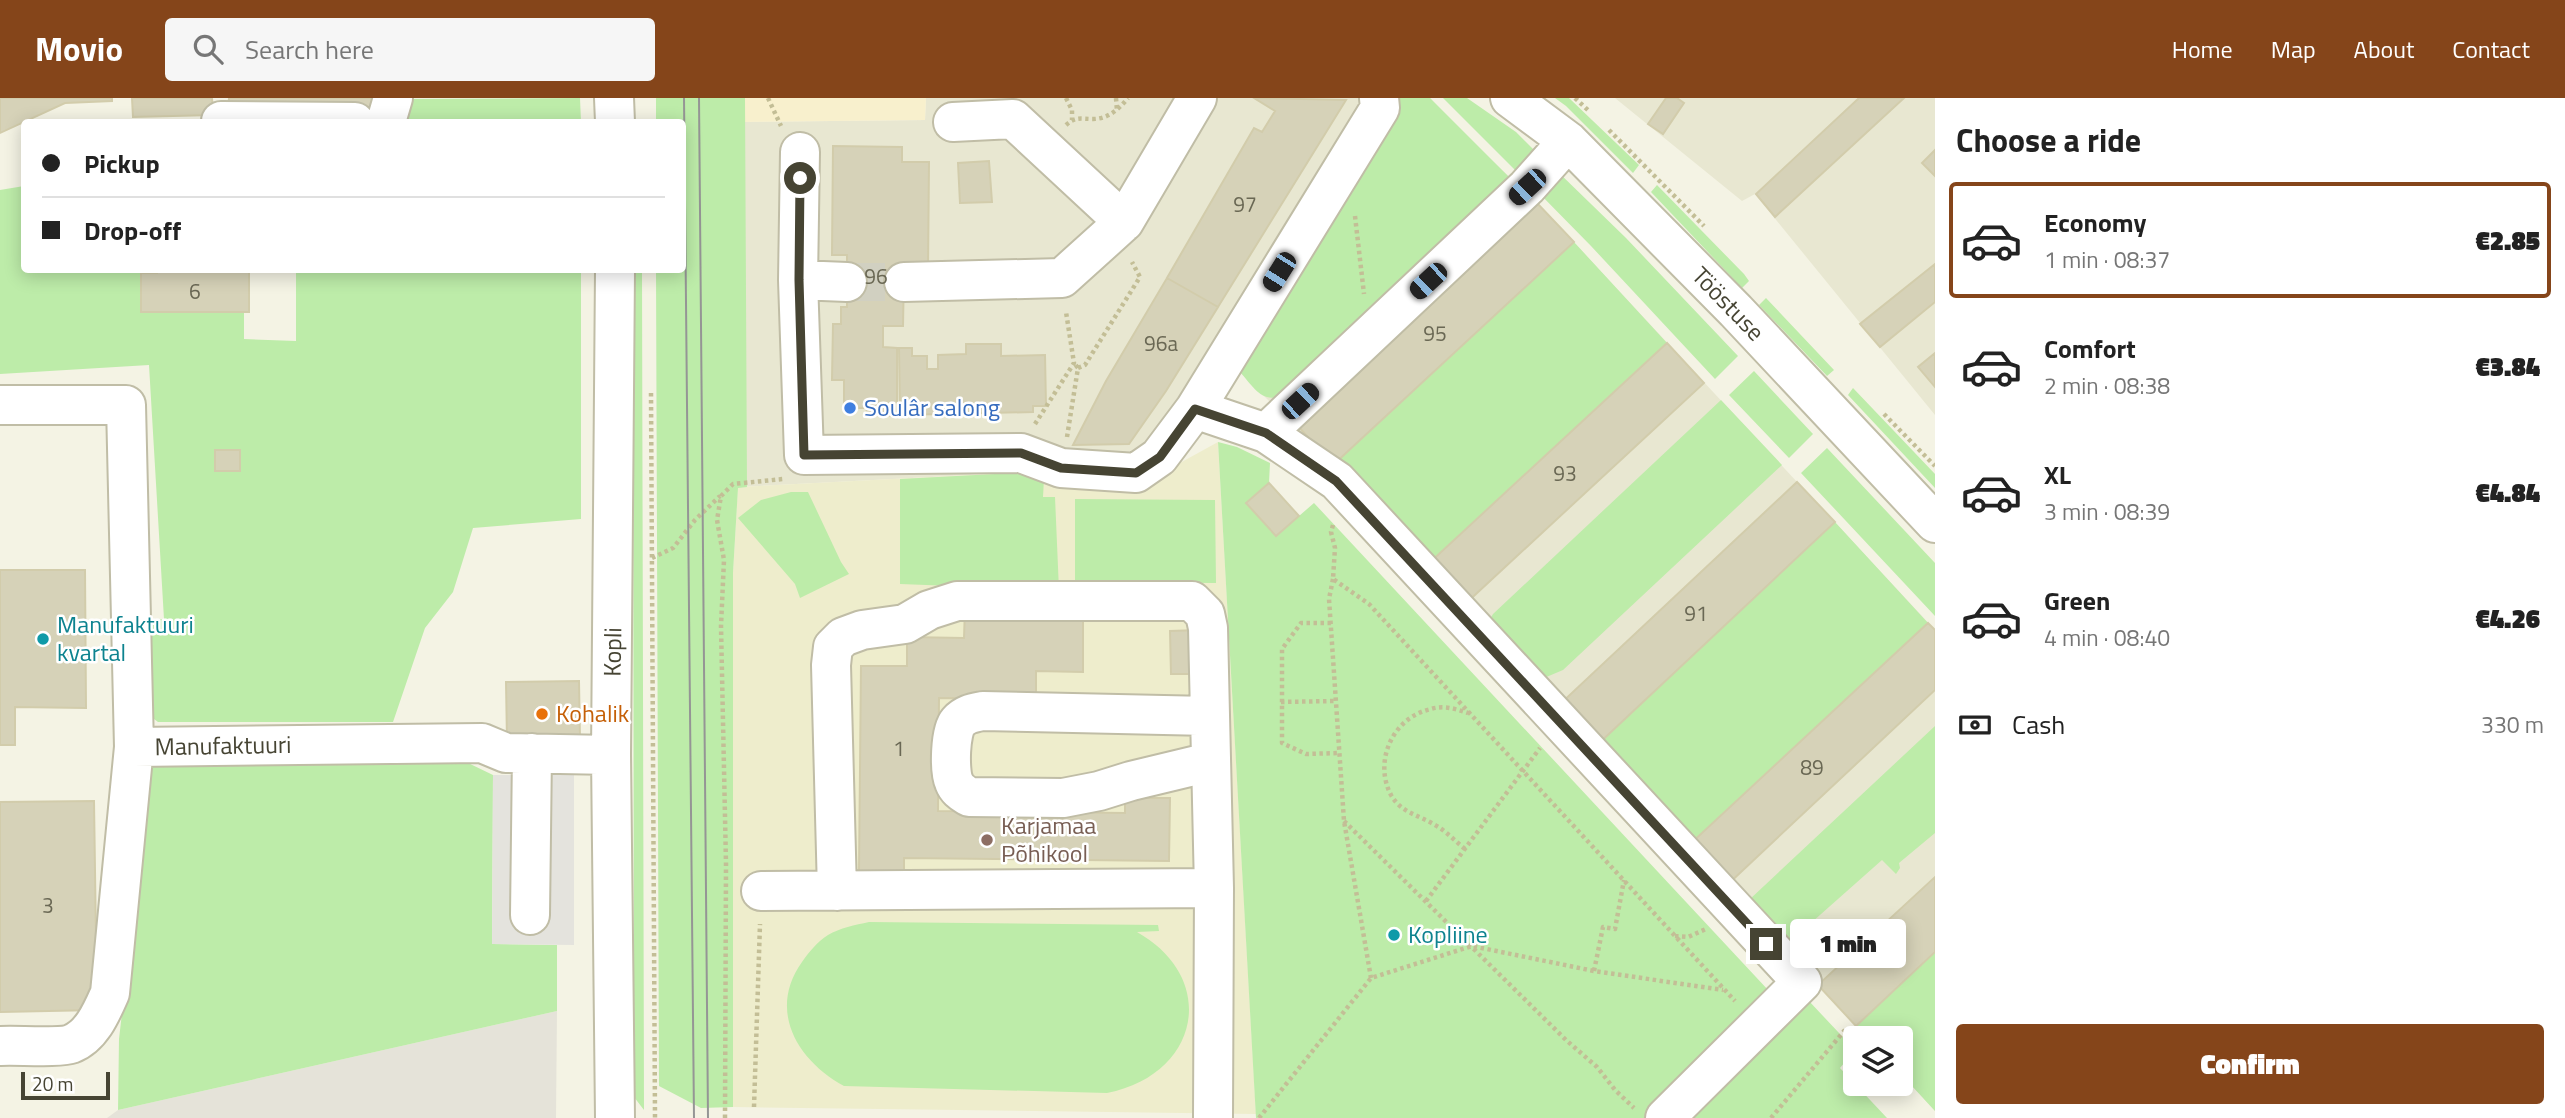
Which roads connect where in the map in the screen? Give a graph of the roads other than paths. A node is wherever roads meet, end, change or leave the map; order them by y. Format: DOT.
graph roads {
  1 [pos="393,98"];
  2 [pos="614,98"];
  3 [pos="1197,98"];
  4 [pos="1379,98"];
  5 [pos="1510,98"];
  6 [pos="387,119"];
  7 [pos="615,119"];
  8 [pos="953,122"];
  9 [pos="1568,141"];
  10 [pos="800,152"];
  11 [pos="1124,222"];
  12 [pos="615,273"];
  13 [pos="799,280"];
  14 [pos="847,282"];
  15 [pos="904,282"];
  16 [pos="0,405"];
  17 [pos="1195,409"];
  18 [pos="1266,433"];
  19 [pos="1935,523"];
  20 [pos="1209,716"];
  21 [pos="134,747"];
  22 [pos="532,753"];
  23 [pos="611,755"];
  24 [pos="1210,762"];
  25 [pos="1214,888"];
  26 [pos="761,891"];
  27 [pos="837,891"];
  28 [pos="530,915"];
  29 [pos="0,1046"];
  30 [pos="1652,1116"];
  31 [pos="615,1118"];
  32 [pos="1213,1118"];
  1 -- 6 [label="street"];
  2 -- 7 [label="street"];
  3 -- 11 [label="street"];
  4 -- 17 [label="street"];
  5 -- 9 [label="street, Tööstuse"];
  8 -- 11 [label="street"];
  9 -- 18 [label="street"];
  9 -- 19 [label="street, Tööstuse"];
  10 -- 13 [label="street"];
  11 -- 15 [label="street"];
  12 -- 23 [label="street, Kopli"];
  13 -- 14 [label="street"];
  13 -- 17 [label="street"];
  16 -- 21 [label="street, Manufaktuuri"];
  17 -- 18 [label="street"];
  18 -- 30 [label="street"];
  20 -- 24 [label="street"];
  20 -- 24 [label="street"];
  20 -- 27 [label="street"];
  21 -- 22 [label="street, Manufaktuuri"];
  21 -- 29 [label="street"];
  22 -- 23 [label="street, Manufaktuuri"];
  22 -- 28 [label="street"];
  23 -- 31 [label="street, Kopli"];
  24 -- 25 [label="street"];
  25 -- 27 [label="street"];
  25 -- 32 [label="street"];
  26 -- 27 [label="street"];
}
